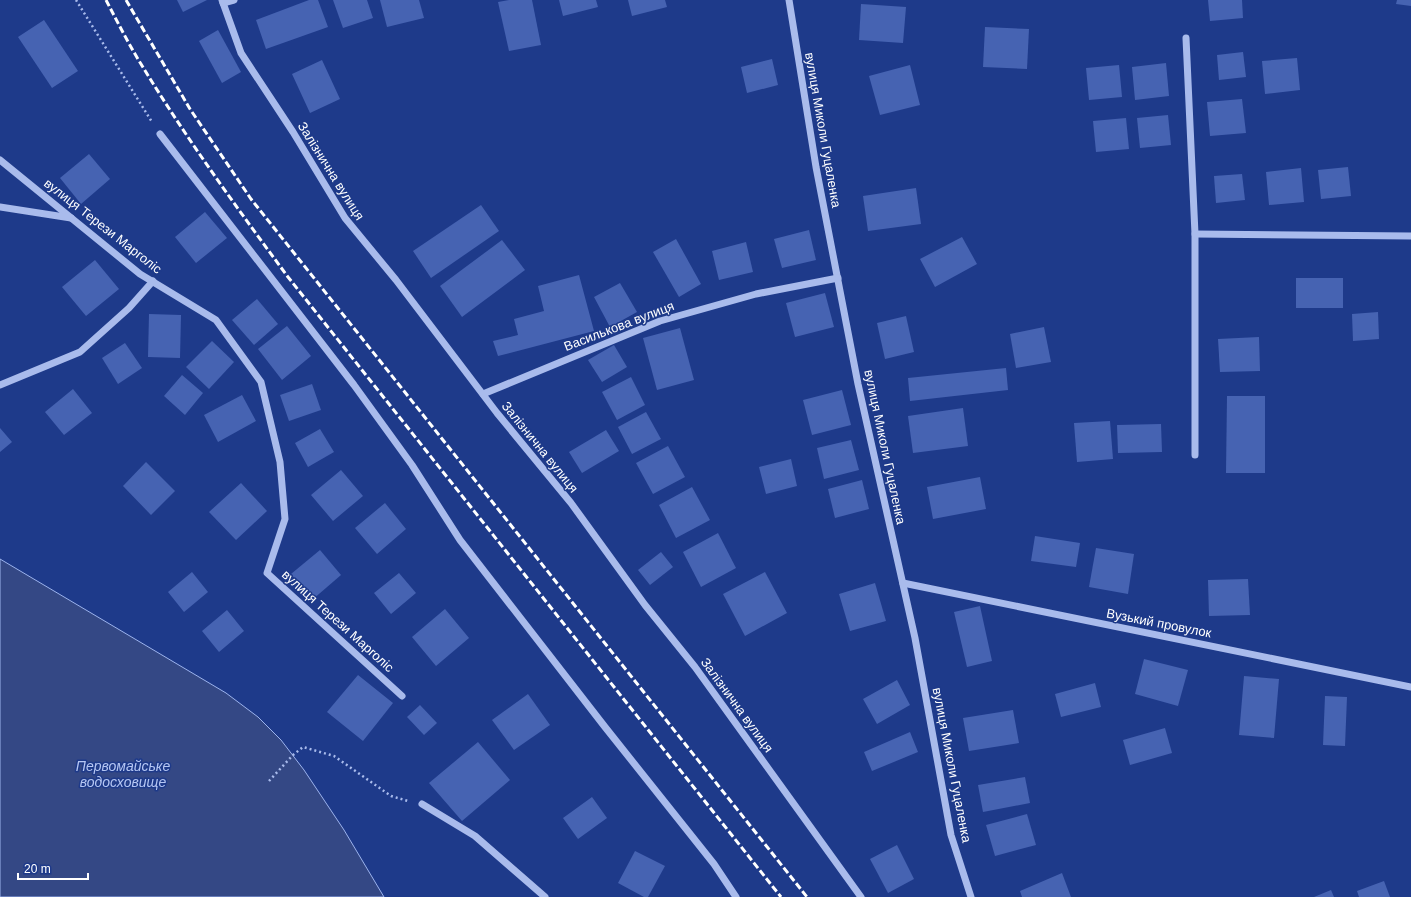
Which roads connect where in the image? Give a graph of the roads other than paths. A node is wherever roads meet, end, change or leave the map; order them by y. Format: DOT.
graph roads {
  1 [pos="234,0"];
  2 [pos="790,0"];
  3 [pos="223,2"];
  4 [pos="1186,38"];
  5 [pos="160,134"];
  6 [pos="0,160"];
  7 [pos="0,207"];
  8 [pos="72,218"];
  9 [pos="1195,234"];
  10 [pos="1411,236"];
  11 [pos="838,278"];
  12 [pos="153,281"];
  13 [pos="0,385"];
  14 [pos="483,394"];
  15 [pos="1195,455"];
  16 [pos="903,583"];
  17 [pos="1411,687"];
  18 [pos="402,696"];
  19 [pos="422,804"];
  20 [pos="545,897"];
  21 [pos="736,897"];
  22 [pos="861,897"];
  23 [pos="971,897"];
  1 -- 3 [label="street"];
  2 -- 11 [label="street, вулиця Миколи Гуцаленка"];
  3 -- 14 [label="street, Залізнична вулиця"];
  4 -- 9 [label="street"];
  5 -- 21 [label="street"];
  6 -- 8 [label="street, вулиця Терези Марголіс"];
  7 -- 8 [label="street"];
  8 -- 12 [label="street, вулиця Терези Марголіс"];
  9 -- 10 [label="street"];
  9 -- 15 [label="street"];
  11 -- 14 [label="street, Василькова вулиця"];
  11 -- 16 [label="street, вулиця Миколи Гуцаленка"];
  12 -- 13 [label="street"];
  12 -- 18 [label="street, вулиця Терези Марголіс"];
  14 -- 22 [label="street, Залізнична вулиця"];
  16 -- 17 [label="street, Вузький провулок"];
  16 -- 23 [label="street, вулиця Миколи Гуцаленка"];
  19 -- 20 [label="street"];
}
